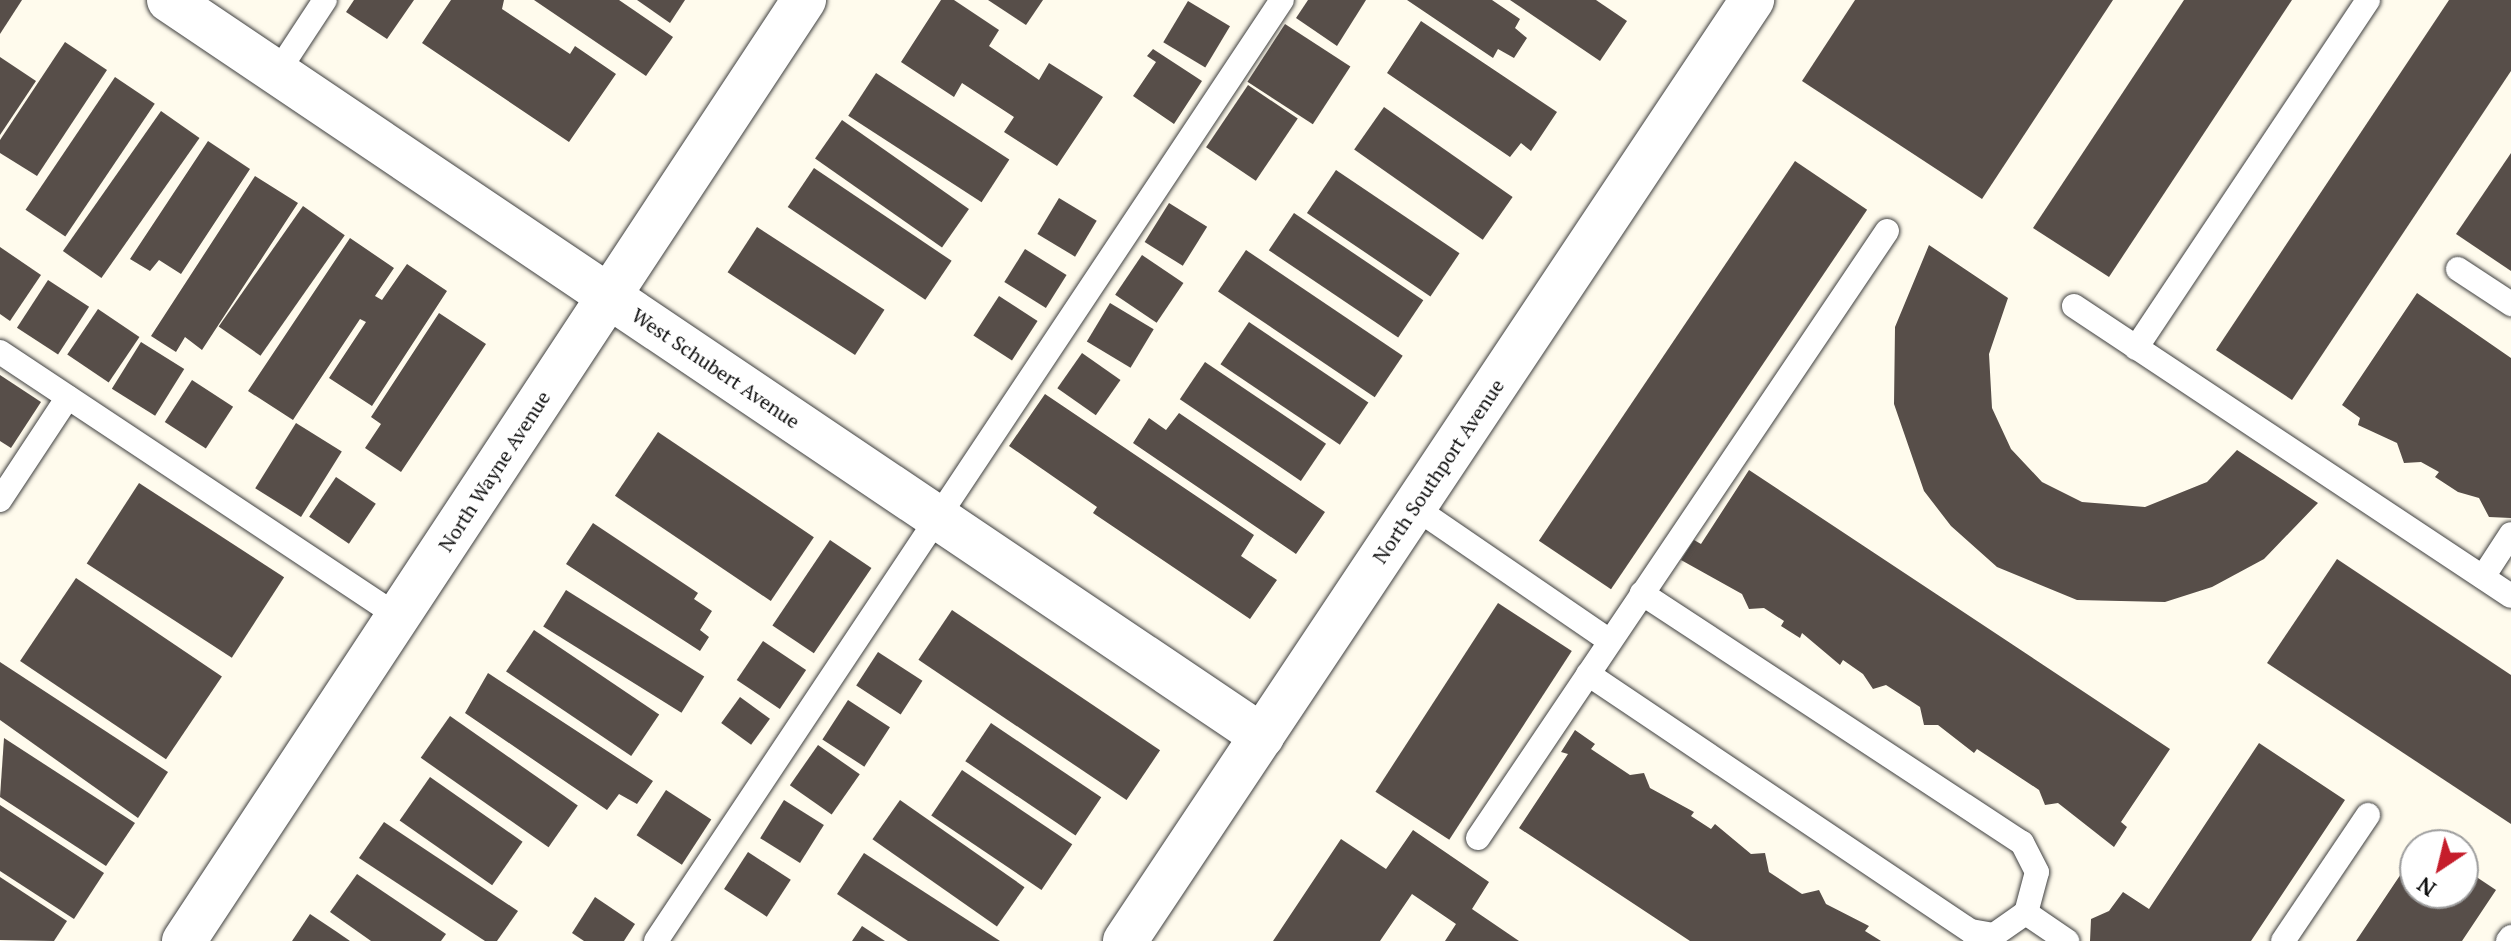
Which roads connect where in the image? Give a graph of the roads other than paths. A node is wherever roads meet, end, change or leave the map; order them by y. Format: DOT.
graph roads {
  1 [pos="169,0"];
  2 [pos="325,0"];
  3 [pos="804,0"];
  4 [pos="1282,0"];
  5 [pos="1752,0"];
  6 [pos="2368,0"];
  7 [pos="277,73"];
  8 [pos="1887,231"];
  9 [pos="2458,269"];
  10 [pos="609,295"];
  11 [pos="2511,304"];
  12 [pos="2074,306"];
  13 [pos="2136,348"];
  14 [pos="0,352"];
  15 [pos="68,397"];
  16 [pos="0,500"];
  17 [pos="1414,507"];
  18 [pos="935,515"];
  19 [pos="2511,534"];
  20 [pos="2483,577"];
  21 [pos="1642,593"];
  22 [pos="2511,596"];
  23 [pos="398,616"];
  24 [pos="1610,641"];
  25 [pos="1588,674"];
  26 [pos="1262,736"];
  27 [pos="2368,815"];
  28 [pos="1478,838"];
  29 [pos="2026,913"];
  30 [pos="184,941"];
  31 [pos="656,941"];
  32 [pos="1125,941"];
  33 [pos="2067,941"];
  34 [pos="2283,941"];
  1 -- 7 [label="street, West Schubert Avenue"];
  2 -- 7 [label="lane"];
  3 -- 10 [label="street, North Wayne Avenue"];
  4 -- 18 [label="lane"];
  5 -- 17 [label="street, North Southport Avenue"];
  6 -- 13 [label="lane"];
  7 -- 10 [label="street, West Schubert Avenue"];
  8 -- 21 [label="lane"];
  9 -- 11 [label="lane"];
  10 -- 18 [label="street, West Schubert Avenue"];
  10 -- 23 [label="street, North Wayne Avenue"];
  12 -- 13 [label="lane"];
  13 -- 20 [label="lane"];
  14 -- 15 [label="lane"];
  15 -- 16 [label="lane"];
  15 -- 23 [label="lane"];
  17 -- 24 [label="lane"];
  17 -- 26 [label="street, North Southport Avenue"];
  18 -- 26 [label="street, West Schubert Avenue"];
  18 -- 31 [label="lane"];
  19 -- 20 [label="lane"];
  20 -- 22 [label="lane"];
  21 -- 24 [label="lane"];
  21 -- 29 [label="lane"];
  23 -- 30 [label="street, North Wayne Avenue"];
  24 -- 25 [label="lane"];
  25 -- 28 [label="lane"];
  25 -- 29 [label="lane"];
  26 -- 32 [label="street, North Southport Avenue"];
  27 -- 34 [label="lane"];
  29 -- 33 [label="lane"];
}
